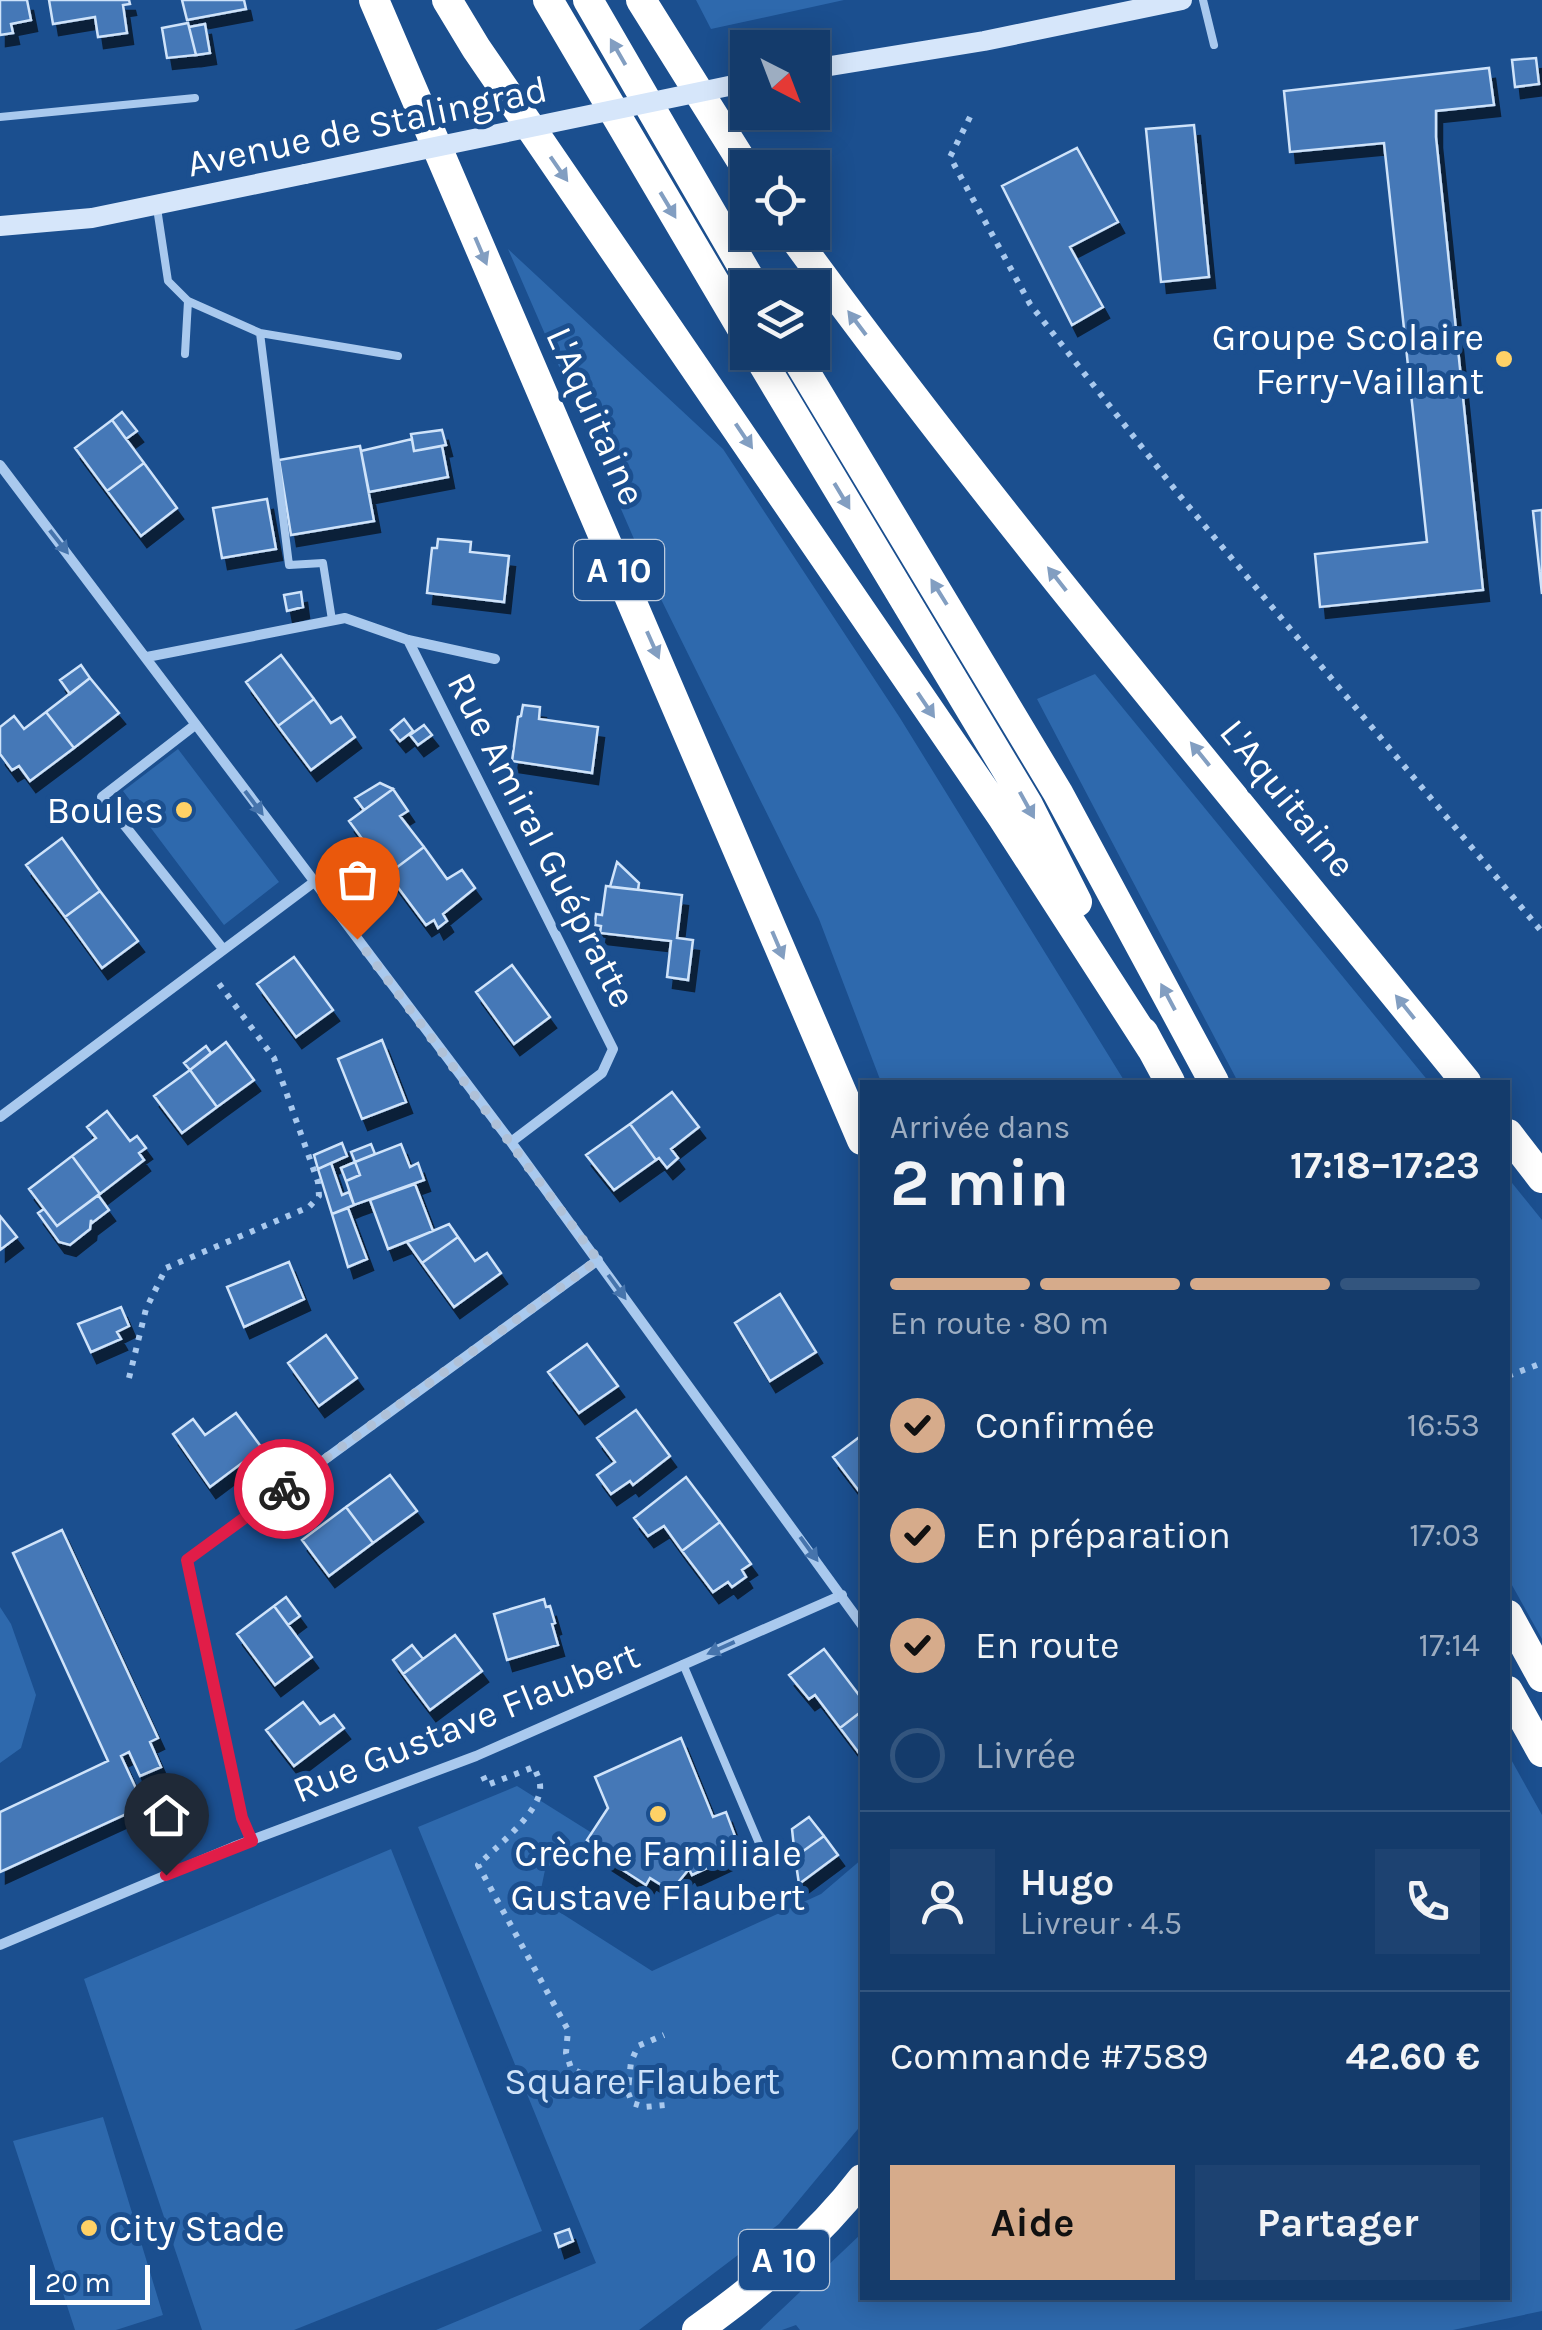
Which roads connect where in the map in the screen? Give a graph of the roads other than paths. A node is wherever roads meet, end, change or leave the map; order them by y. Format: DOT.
graph roads {
  1 [pos="374,0"];
  2 [pos="448,0"];
  3 [pos="548,0"];
  4 [pos="588,0"];
  5 [pos="641,0"];
  6 [pos="1182,0"];
  7 [pos="1203,0"];
  8 [pos="1214,45"];
  9 [pos="830,65"];
  10 [pos="730,86"];
  11 [pos="195,98"];
  12 [pos="0,117"];
  13 [pos="735,150"];
  14 [pos="156,206"];
  15 [pos="0,226"];
  16 [pos="804,250"];
  17 [pos="745,270"];
  18 [pos="188,301"];
  19 [pos="730,308"];
  20 [pos="260,333"];
  21 [pos="185,354"];
  22 [pos="398,356"];
  23 [pos="767,370"];
  24 [pos="804,370"];
  25 [pos="0,465"];
  26 [pos="332,620"];
  27 [pos="408,640"];
  28 [pos="147,656"];
  29 [pos="495,659"];
  30 [pos="195,725"];
  31 [pos="314,882"];
  32 [pos="223,950"];
  33 [pos="1152,1049"];
  34 [pos="1169,1080"];
  35 [pos="1213,1080"];
  36 [pos="1464,1080"];
  37 [pos="1,1112"];
  38 [pos="860,1135"];
  39 [pos="1510,1137"];
  40 [pos="512,1142"];
  41 [pos="1542,1178"];
  42 [pos="598,1260"];
  43 [pos="842,1595"];
  44 [pos="1510,1619"];
  45 [pos="860,1622"];
  46 [pos="683,1664"];
  47 [pos="1542,1677"];
  48 [pos="1510,1695"];
  49 [pos="1542,1752"];
  50 [pos="252,1841"];
  51 [pos="764,1856"];
  52 [pos="0,1946"];
  53 [pos="860,2182"];
  54 [pos="697,2330"];
  1 -- 38 [label="highway, L'Aquitaine / A 10, one-way"];
  2 -- 33 [label="highway, one-way"];
  3 -- 19 [label="highway, one-way"];
  17 -- 4 [label="highway, one-way"];
  5 -- 13 [label="highway"];
  6 -- 9 [label="main road"];
  7 -- 8 [label="lane"];
  10 -- 14 [label="main road, Avenue de Stalingrad, bridge"];
  11 -- 12 [label="lane"];
  14 -- 15 [label="main road, Avenue de Stalingrad"];
  14 -- 18 [label="lane"];
  36 -- 16 [label="highway, L'Aquitaine, one-way"];
  18 -- 20 [label="lane"];
  18 -- 21 [label="lane"];
  20 -- 22 [label="lane"];
  20 -- 26 [label="lane"];
  23 -- 33 [label="highway, one-way"];
  35 -- 24 [label="highway, one-way"];
  25 -- 28 [label="street, one-way"];
  26 -- 27 [label="street"];
  26 -- 28 [label="street"];
  27 -- 29 [label="street"];
  27 -- 40 [label="street, Rue Amiral Guépratte"];
  28 -- 30 [label="street"];
  30 -- 31 [label="street, one-way"];
  30 -- 32 [label="street"];
  31 -- 32 [label="street"];
  31 -- 40 [label="street"];
  32 -- 37 [label="street"];
  33 -- 34 [label="highway"];
  39 -- 41 [label="highway"];
  40 -- 42 [label="street"];
  42 -- 43 [label="street, one-way"];
  42 -- 50 [label="street"];
  43 -- 45 [label="street"];
  43 -- 46 [label="street, Rue Gustave Flaubert, one-way"];
  44 -- 47 [label="highway"];
  46 -- 50 [label="street, Rue Gustave Flaubert"];
  46 -- 51 [label="lane"];
  48 -- 49 [label="highway"];
  50 -- 52 [label="street, Rue Gustave Flaubert"];
  53 -- 54 [label="highway, A 10"];
}
